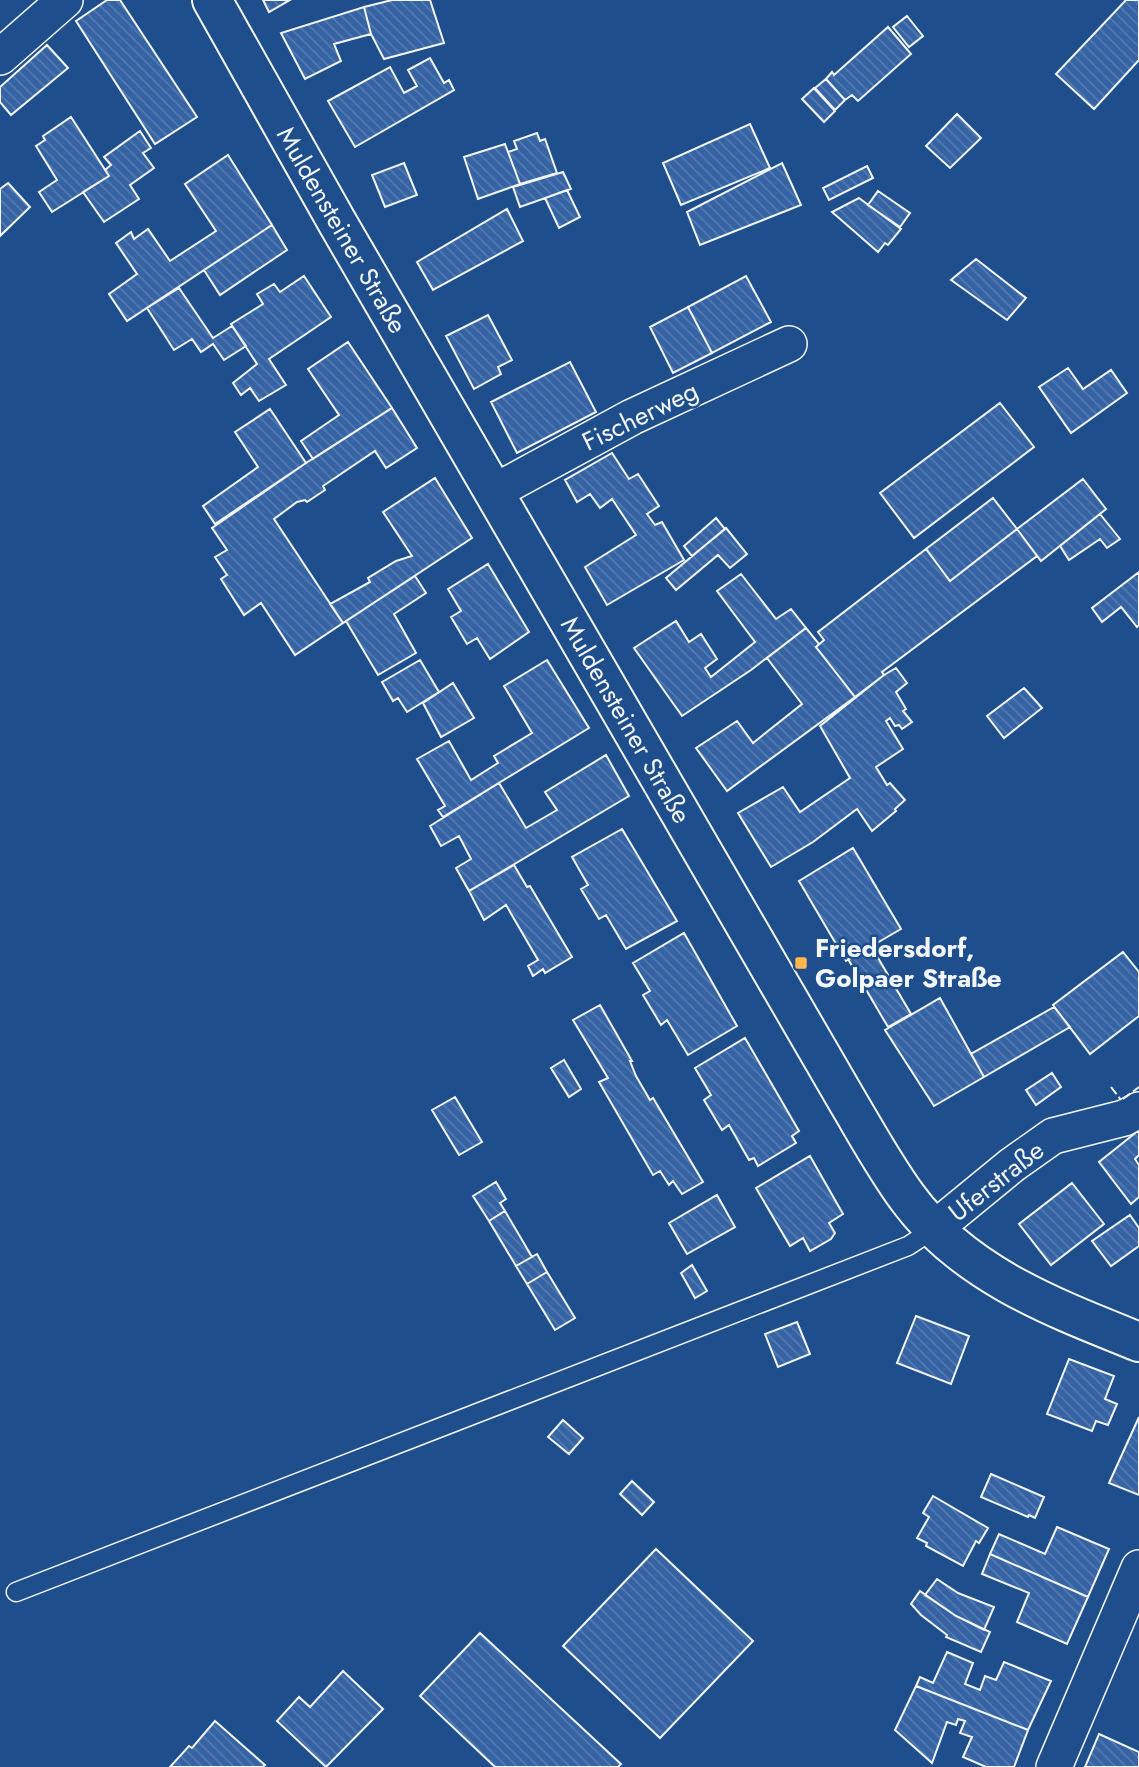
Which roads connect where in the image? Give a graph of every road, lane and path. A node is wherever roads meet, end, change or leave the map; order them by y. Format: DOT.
graph roads {
  1 [pos="65,0"];
  2 [pos="212,0"];
  3 [pos="0,57"];
  4 [pos="789,344"];
  5 [pos="494,492"];
  6 [pos="1139,1110"];
  7 [pos="934,1229"];
  8 [pos="1139,1342"];
  9 [pos="1139,1568"];
  10 [pos="16,1592"];
  11 [pos="1054,1767"];
  1 -- 3 [label="street"];
  2 -- 5 [label="main road, Muldensteiner Straße"];
  4 -- 5 [label="street, Fischerweg"];
  5 -- 7 [label="main road, Muldensteiner Straße"];
  6 -- 7 [label="street, Uferstraße"];
  7 -- 8 [label="main road, Muldensteiner Straße"];
  7 -- 10 [label="lane"];
  9 -- 11 [label="street"];
}
